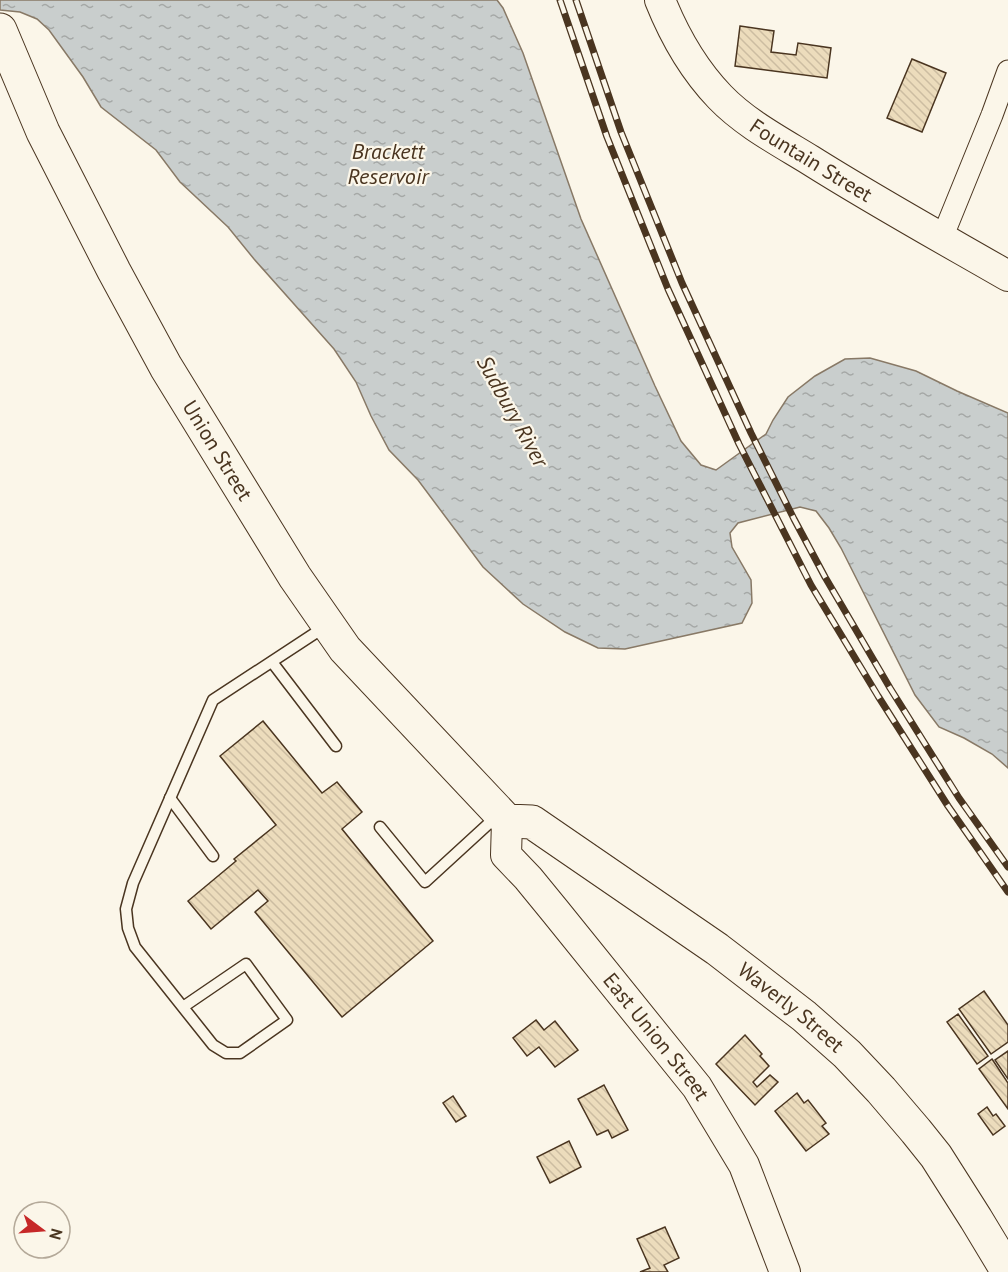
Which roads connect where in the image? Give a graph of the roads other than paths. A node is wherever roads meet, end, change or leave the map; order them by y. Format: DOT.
graph roads {
  1 [pos="660,0"];
  2 [pos="1,32"];
  3 [pos="1008,71"];
  4 [pos="942,238"];
  5 [pos="1008,276"];
  6 [pos="328,624"];
  7 [pos="272,662"];
  8 [pos="336,746"];
  9 [pos="170,798"];
  10 [pos="503,817"];
  11 [pos="380,827"];
  12 [pos="213,856"];
  13 [pos="183,1007"];
  14 [pos="785,1272"];
  15 [pos="1008,1272"];
  1 -- 4 [label="street, Fountain Street"];
  2 -- 6 [label="main road, Union Street"];
  3 -- 4 [label="street"];
  4 -- 5 [label="street, Fountain Street"];
  6 -- 7 [label="lane"];
  6 -- 10 [label="main road, Union Street"];
  7 -- 8 [label="lane"];
  7 -- 9 [label="lane"];
  9 -- 12 [label="lane"];
  9 -- 13 [label="lane"];
  10 -- 11 [label="lane"];
  10 -- 14 [label="street, East Union Street"];
  10 -- 15 [label="main road, Waverly Street"];
  13 -- 13 [label="lane"];
}
